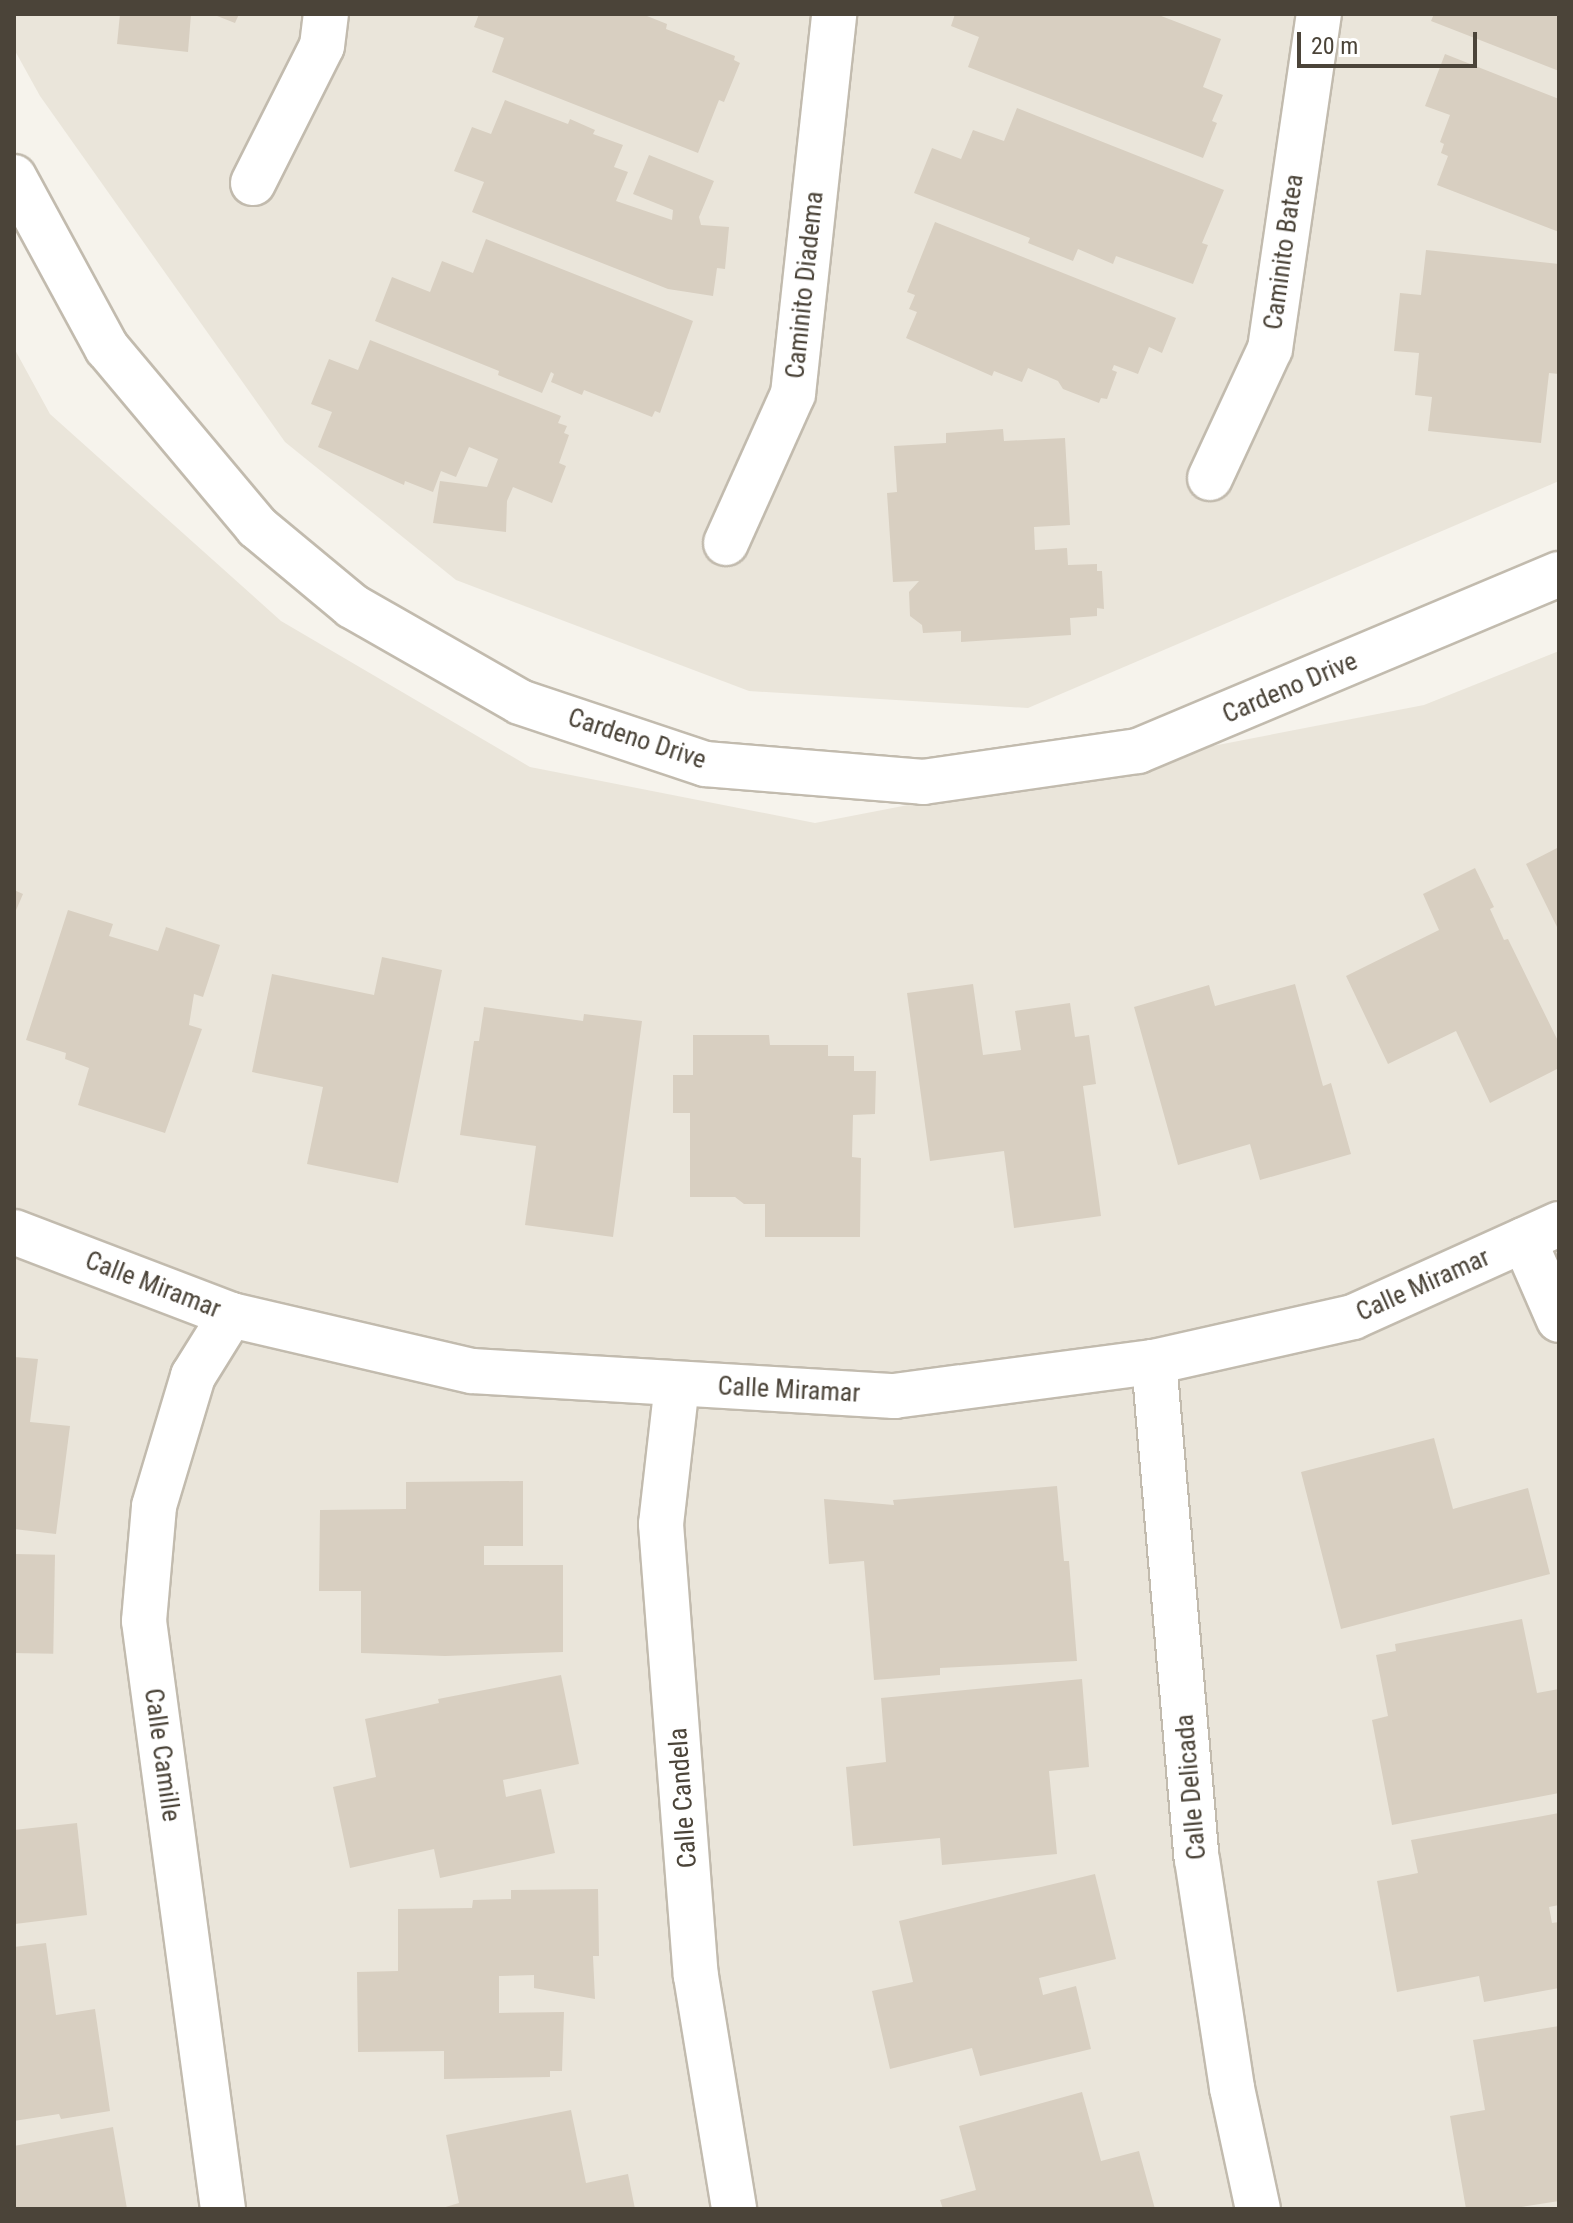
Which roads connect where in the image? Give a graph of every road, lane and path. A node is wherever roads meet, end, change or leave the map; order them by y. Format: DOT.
graph roads {
  1 [pos="326,14"];
  2 [pos="834,14"];
  3 [pos="1319,14"];
  4 [pos="14,177"];
  5 [pos="253,183"];
  6 [pos="1210,478"];
  7 [pos="726,543"];
  8 [pos="1559,574"];
  9 [pos="14,1232"];
  10 [pos="1542,1232"];
  11 [pos="231,1315"];
  12 [pos="1559,1320"];
  13 [pos="1154,1362"];
  14 [pos="677,1384"];
  15 [pos="223,2209"];
  16 [pos="734,2209"];
  17 [pos="1258,2209"];
  1 -- 5 [label="street"];
  2 -- 7 [label="street, Caminito Diadema"];
  3 -- 6 [label="street, Caminito Batea"];
  4 -- 8 [label="street, Cardeno Drive"];
  9 -- 11 [label="street, Calle Miramar"];
  10 -- 12 [label="street"];
  10 -- 13 [label="street, Calle Miramar"];
  11 -- 14 [label="street, Calle Miramar"];
  11 -- 15 [label="street, Calle Camille"];
  13 -- 14 [label="street, Calle Miramar"];
  13 -- 17 [label="street, Calle Delicada"];
  14 -- 16 [label="street, Calle Candela"];
}
